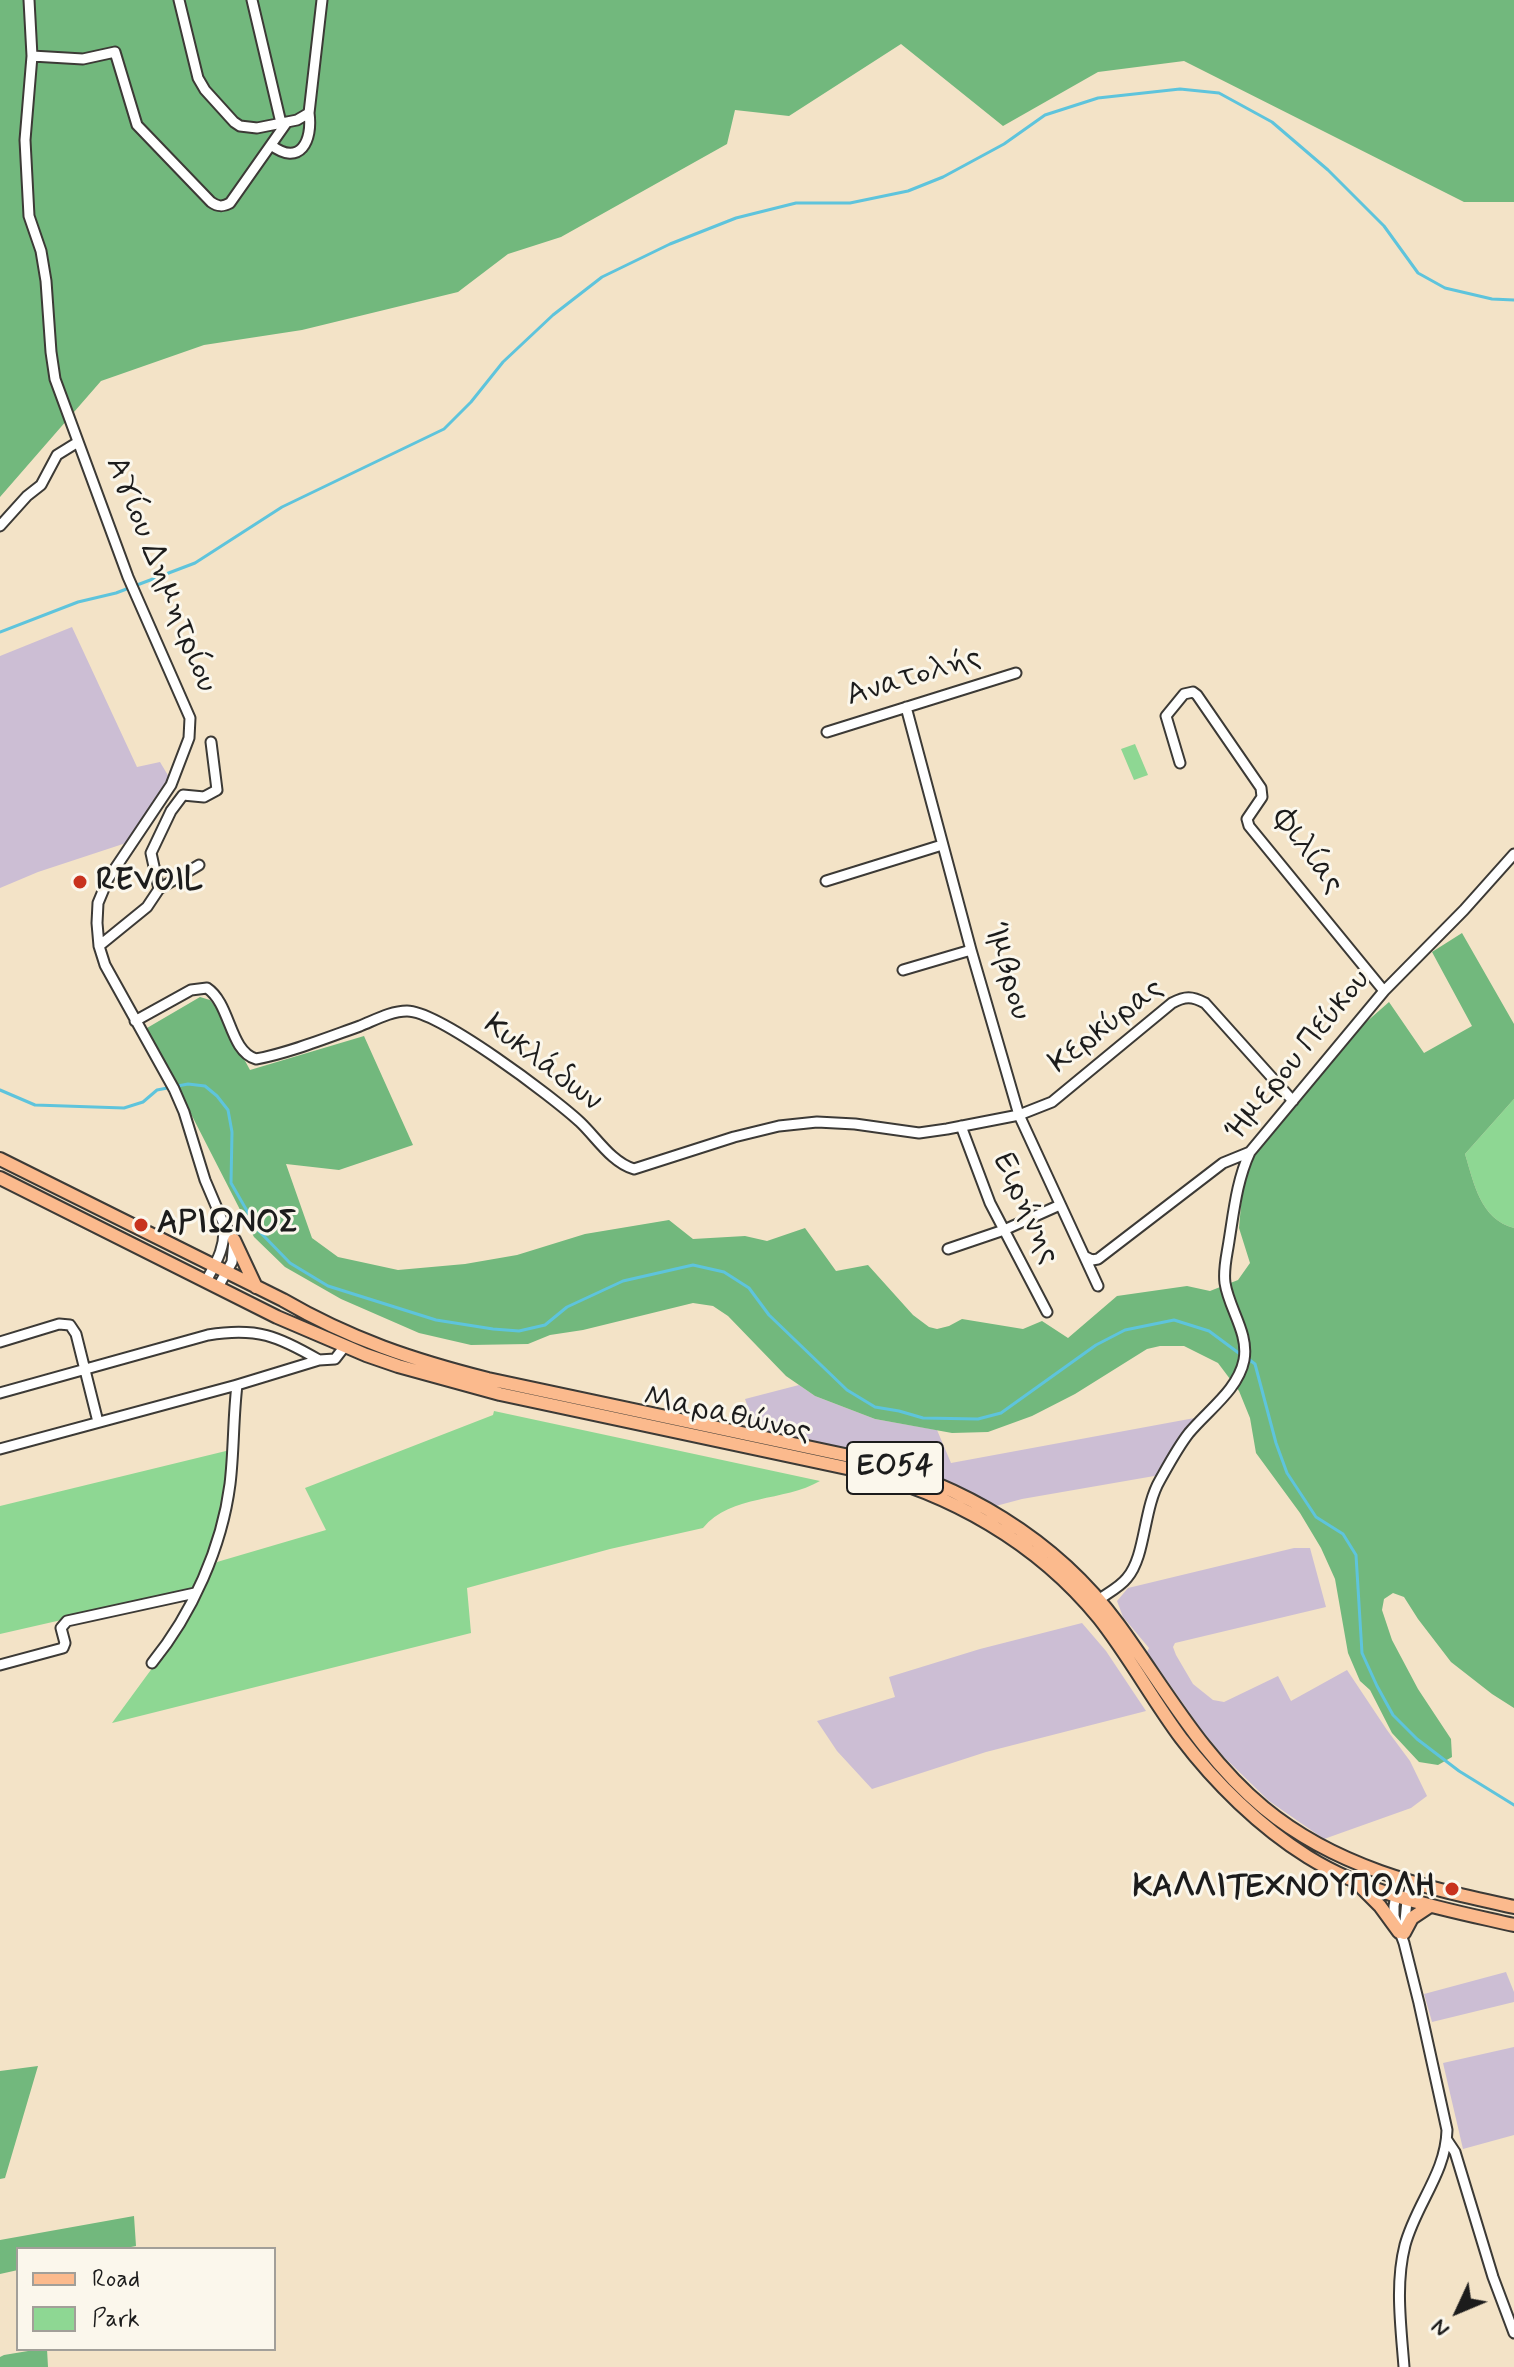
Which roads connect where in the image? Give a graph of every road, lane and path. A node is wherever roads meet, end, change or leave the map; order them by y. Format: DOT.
graph roads {
  1 [pos="29,0"];
  2 [pos="179,0"];
  3 [pos="252,0"];
  4 [pos="322,0"];
  5 [pos="32,56"];
  6 [pos="309,113"];
  7 [pos="284,122"];
  8 [pos="271,145"];
  9 [pos="78,442"];
  10 [pos="0,526"];
  11 [pos="1016,673"];
  12 [pos="906,707"];
  13 [pos="827,732"];
  14 [pos="211,742"];
  15 [pos="1180,763"];
  16 [pos="942,845"];
  17 [pos="1514,854"];
  18 [pos="199,865"];
  19 [pos="826,881"];
  20 [pos="159,889"];
  21 [pos="99,946"];
  22 [pos="971,950"];
  23 [pos="903,970"];
  24 [pos="1384,991"];
  25 [pos="135,1021"];
  26 [pos="1293,1101"];
  27 [pos="1019,1115"];
  28 [pos="961,1126"];
  29 [pos="1250,1152"];
  30 [pos="0,1159"];
  31 [pos="0,1178"];
  32 [pos="1060,1205"];
  33 [pos="222,1220"];
  34 [pos="1004,1230"];
  35 [pos="234,1240"];
  36 [pos="948,1249"];
  37 [pos="1086,1257"];
  38 [pos="214,1266"];
  39 [pos="227,1272"];
  40 [pos="206,1281"];
  41 [pos="1098,1286"];
  42 [pos="218,1287"];
  43 [pos="256,1287"];
  44 [pos="1047,1312"];
  45 [pos="0,1342"];
  46 [pos="345,1346"];
  47 [pos="319,1360"];
  48 [pos="85,1368"];
  49 [pos="237,1385"];
  50 [pos="0,1393"];
  51 [pos="98,1422"];
  52 [pos="0,1449"];
  53 [pos="195,1593"];
  54 [pos="1098,1600"];
  55 [pos="152,1663"];
  56 [pos="0,1665"];
  57 [pos="1350,1878"];
  58 [pos="1405,1882"];
  59 [pos="1401,1899"];
  60 [pos="1430,1906"];
  61 [pos="1514,1907"];
  62 [pos="1514,1925"];
  63 [pos="1402,1936"];
  64 [pos="1447,2140"];
  65 [pos="1514,2333"];
  66 [pos="1404,2367"];
  1 -- 5 [label="street, Αγίου Δημητρίου"];
  2 -- 7 [label="street"];
  3 -- 7 [label="street"];
  4 -- 6 [label="street"];
  5 -- 8 [label="street"];
  5 -- 9 [label="street, Αγίου Δημητρίου"];
  6 -- 7 [label="street"];
  6 -- 8 [label="street"];
  7 -- 8 [label="street"];
  9 -- 10 [label="street"];
  9 -- 21 [label="street, Αγίου Δημητρίου"];
  11 -- 12 [label="street, Ανατολής"];
  12 -- 13 [label="street, Ανατολής"];
  12 -- 16 [label="street, Ίμβρου"];
  14 -- 20 [label="street"];
  15 -- 24 [label="street, Φιλίας"];
  16 -- 19 [label="street"];
  16 -- 22 [label="street, Ίμβρου"];
  17 -- 24 [label="street, Ήμερου Πεύκου"];
  18 -- 20 [label="street"];
  20 -- 21 [label="street"];
  21 -- 25 [label="street, Αγίου Δημητρίου"];
  22 -- 23 [label="street"];
  22 -- 27 [label="street, Ίμβρου"];
  24 -- 26 [label="street, Ήμερου Πεύκου"];
  25 -- 28 [label="street, Κυκλάδων"];
  25 -- 33 [label="street, Αγίου Δημητρίου"];
  26 -- 27 [label="street, Κερκύρας"];
  26 -- 29 [label="street, Ήμερου Πεύκου"];
  27 -- 28 [label="street, Κερκύρας"];
  27 -- 32 [label="street, Ίμβρου"];
  28 -- 34 [label="street, Ειρήνης"];
  29 -- 37 [label="street"];
  29 -- 54 [label="street, Ήμερου Πεύκου"];
  30 -- 38 [label="main road, Μαραθώνος / ΕΟ54"];
  31 -- 40 [label="main road, Μαραθώνος / ΕΟ54"];
  32 -- 34 [label="street"];
  32 -- 37 [label="street, Ίμβρου"];
  33 -- 35 [label="street, Αγίου Δημητρίου"];
  33 -- 38 [label="street, Αγίου Δημητρίου"];
  34 -- 36 [label="street"];
  34 -- 44 [label="street, Ειρήνης"];
  35 -- 39 [label="street"];
  35 -- 43 [label="main road"];
  37 -- 41 [label="street, Ίμβρου"];
  38 -- 39 [label="main road, Μαραθώνος / ΕΟ54"];
  38 -- 40 [label="street, Αγίου Δημητρίου"];
  39 -- 42 [label="street"];
  39 -- 43 [label="main road, Μαραθώνος / ΕΟ54"];
  40 -- 42 [label="main road, Μαραθώνος / ΕΟ54"];
  42 -- 46 [label="main road, Μαραθώνος / ΕΟ54"];
  43 -- 54 [label="main road, Μαραθώνος / ΕΟ54"];
  45 -- 48 [label="street"];
  46 -- 47 [label="street"];
  46 -- 57 [label="main road, Μαραθώνος / ΕΟ54"];
  47 -- 48 [label="street"];
  47 -- 49 [label="street"];
  48 -- 50 [label="street"];
  48 -- 51 [label="street"];
  49 -- 51 [label="street"];
  49 -- 53 [label="street"];
  51 -- 52 [label="street"];
  53 -- 55 [label="street"];
  53 -- 56 [label="street"];
  54 -- 58 [label="main road, Μαραθώνος / ΕΟ54"];
  57 -- 59 [label="main road, Μαραθώνος / ΕΟ54"];
  57 -- 63 [label="main road"];
  58 -- 59 [label="street"];
  58 -- 61 [label="main road, Μαραθώνος / ΕΟ54"];
  59 -- 60 [label="main road, Μαραθώνος / ΕΟ54"];
  59 -- 63 [label="street"];
  60 -- 62 [label="main road, Μαραθώνος / ΕΟ54"];
  60 -- 63 [label="main road"];
  63 -- 64 [label="street"];
  64 -- 65 [label="street"];
  64 -- 66 [label="street"];
}
